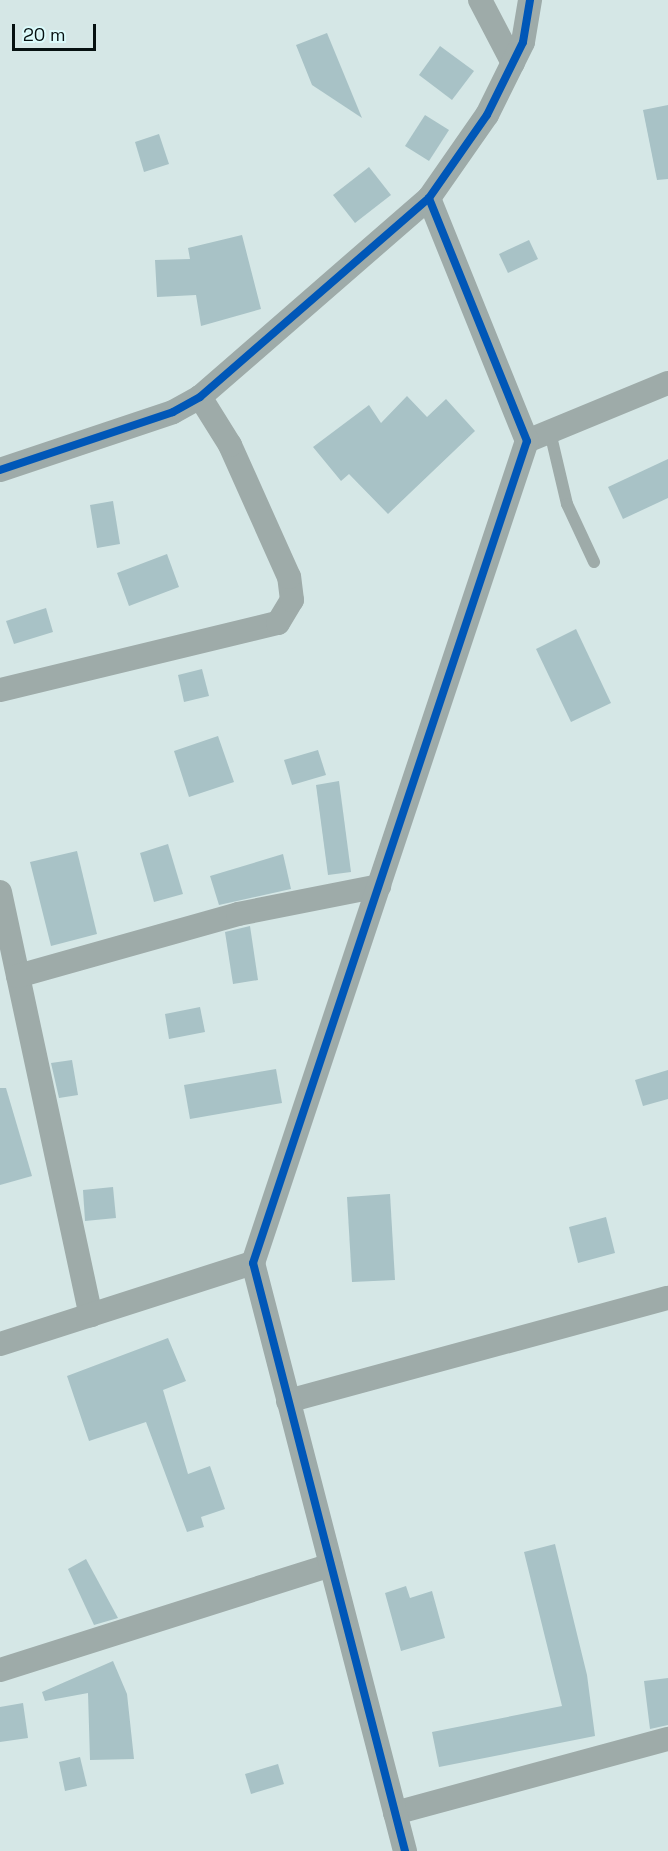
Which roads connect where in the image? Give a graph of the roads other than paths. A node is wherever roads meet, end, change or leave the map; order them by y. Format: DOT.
graph roads {
  1 [pos="480,0"];
  2 [pos="530,0"];
  3 [pos="513,63"];
  4 [pos="429,198"];
  5 [pos="668,383"];
  6 [pos="200,397"];
  7 [pos="550,432"];
  8 [pos="528,441"];
  9 [pos="0,470"];
  10 [pos="594,562"];
  11 [pos="0,690"];
  12 [pos="379,886"];
  13 [pos="0,892"];
  14 [pos="18,976"];
  15 [pos="253,1263"];
  16 [pos="668,1298"];
  17 [pos="91,1315"];
  18 [pos="0,1344"];
  19 [pos="288,1401"];
  20 [pos="331,1565"];
  21 [pos="0,1670"];
  22 [pos="668,1739"];
  23 [pos="395,1813"];
  24 [pos="405,1851"];
  1 -- 3 [label="street"];
  2 -- 3 [label="street"];
  3 -- 4 [label="street"];
  4 -- 6 [label="street"];
  4 -- 8 [label="street"];
  5 -- 7 [label="street"];
  6 -- 9 [label="street"];
  6 -- 11 [label="street"];
  7 -- 8 [label="street"];
  7 -- 10 [label="lane"];
  8 -- 12 [label="street"];
  12 -- 14 [label="street"];
  12 -- 15 [label="street"];
  13 -- 14 [label="street"];
  14 -- 17 [label="street"];
  15 -- 17 [label="street"];
  15 -- 19 [label="street"];
  16 -- 19 [label="street"];
  17 -- 18 [label="street"];
  19 -- 20 [label="street"];
  20 -- 21 [label="street"];
  20 -- 23 [label="street"];
  22 -- 23 [label="street"];
  23 -- 24 [label="street"];
}
